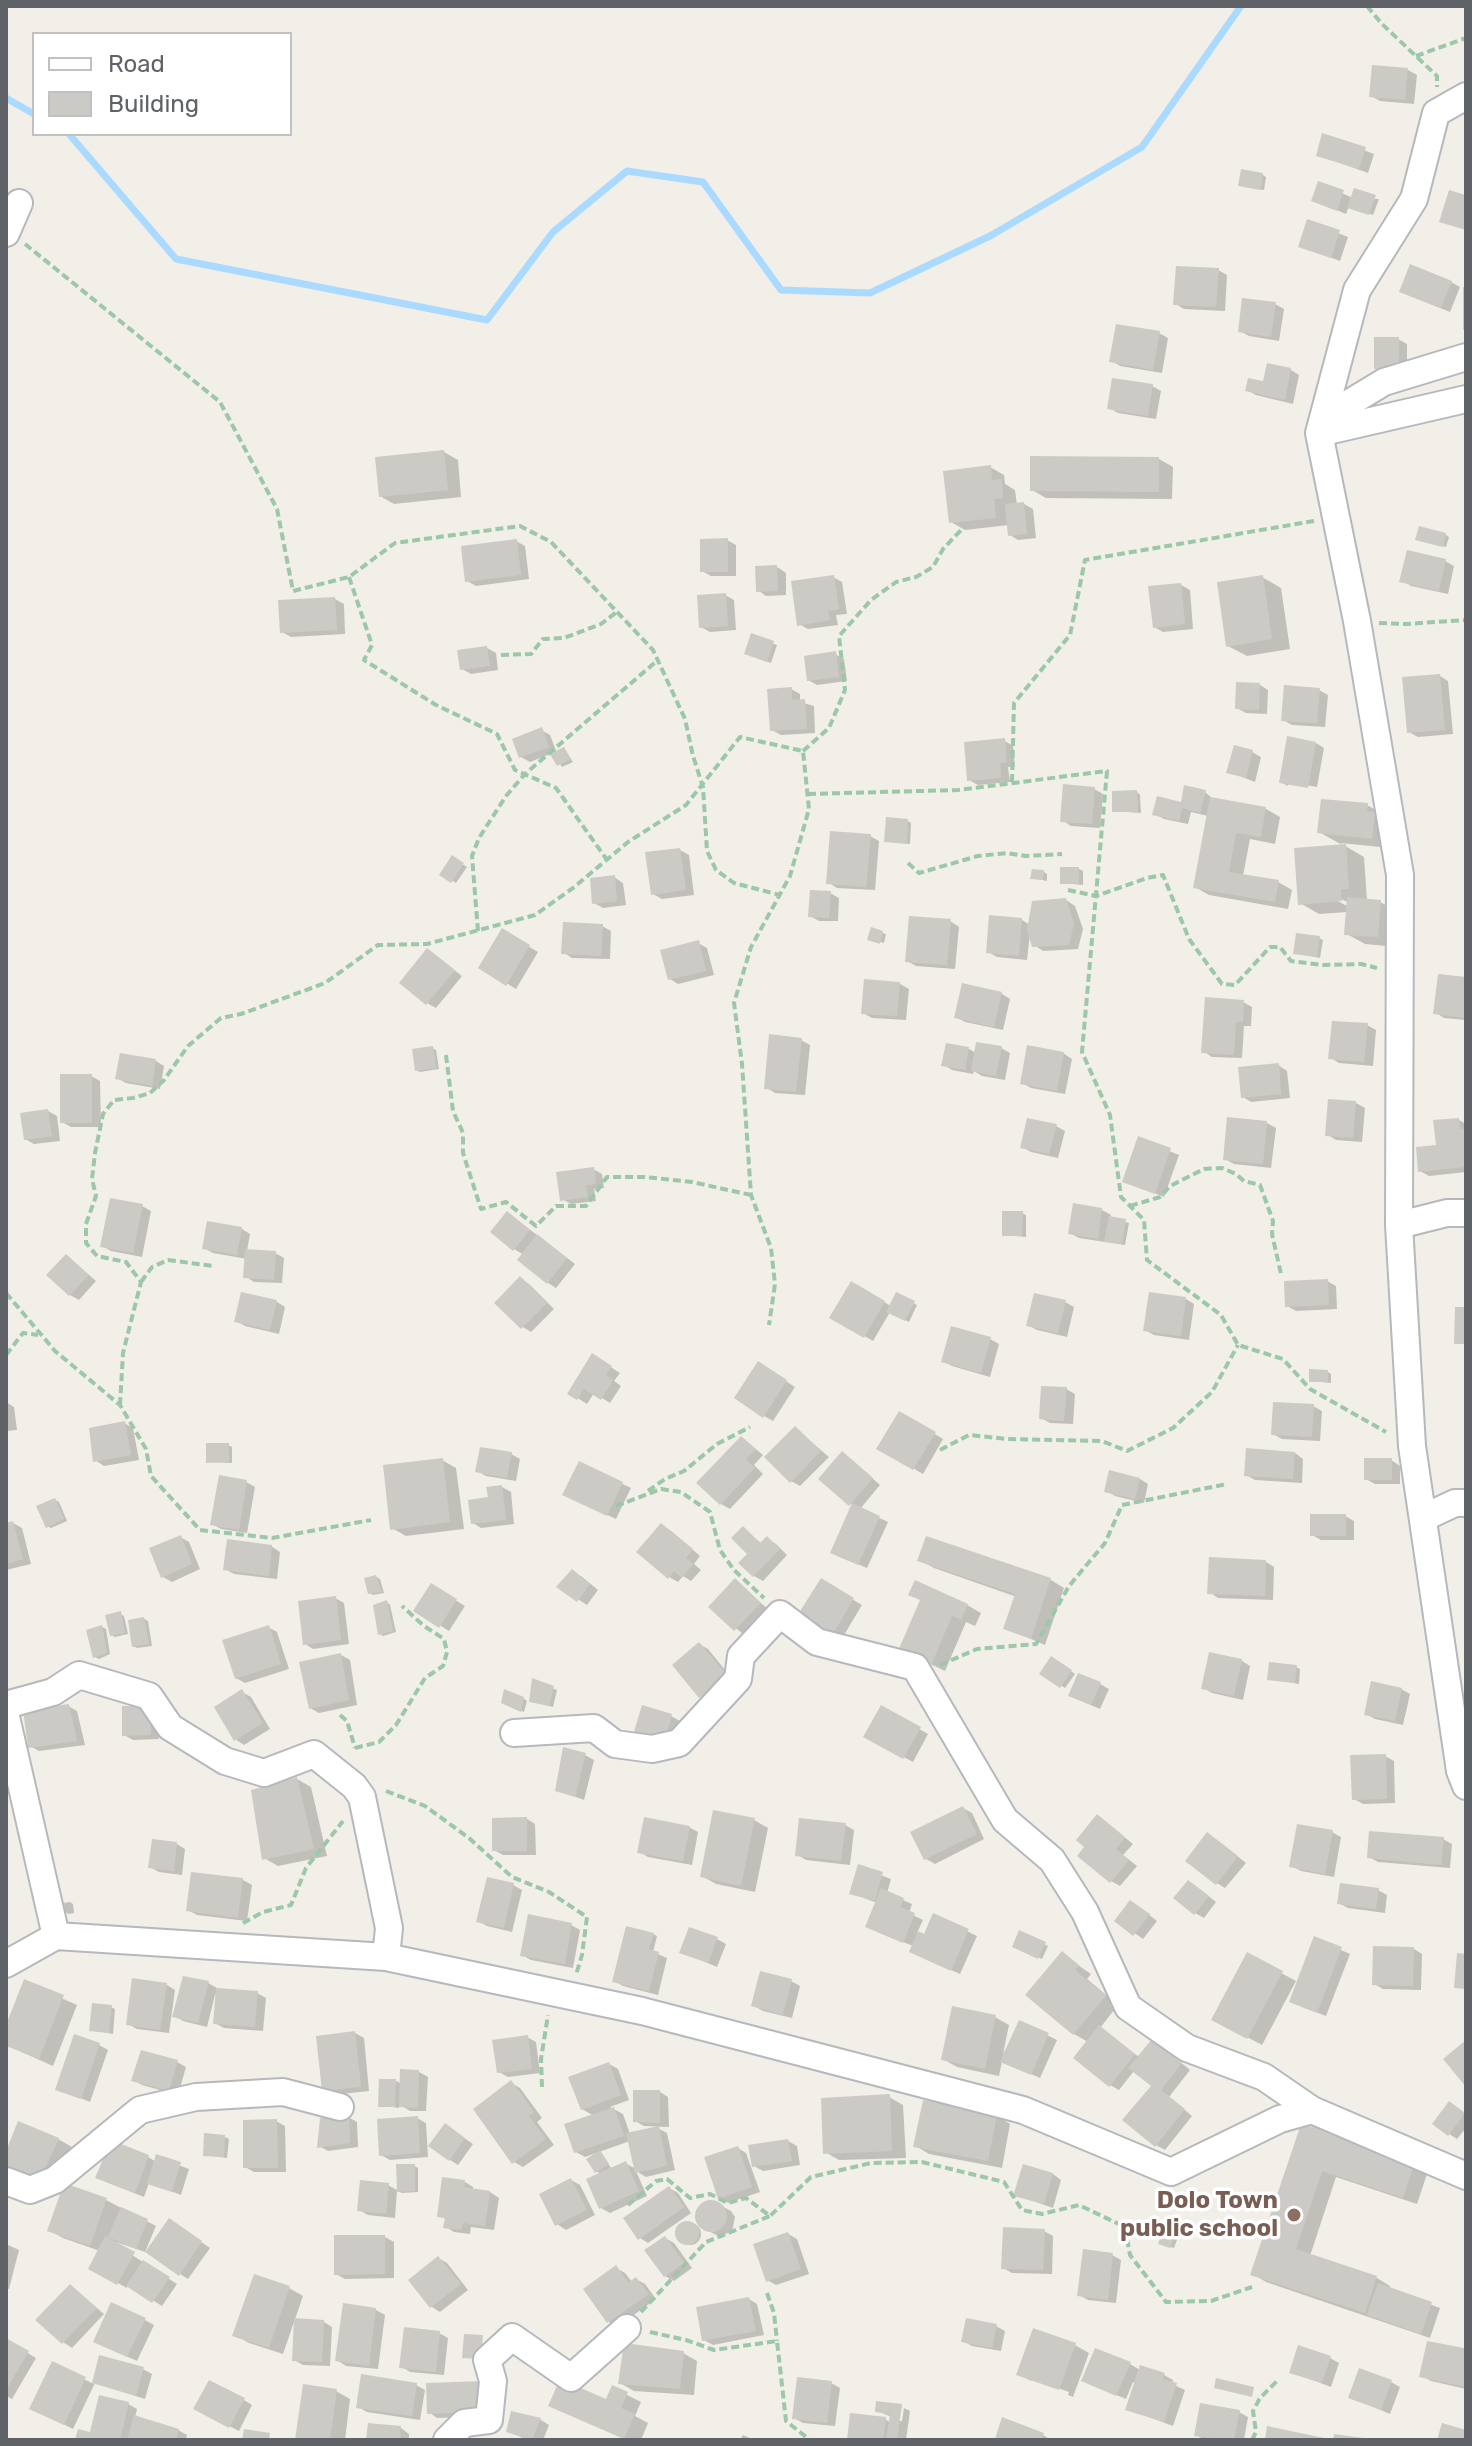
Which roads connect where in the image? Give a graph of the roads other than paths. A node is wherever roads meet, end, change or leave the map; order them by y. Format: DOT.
graph roads {
  1 [pos="1466,96"];
  2 [pos="19,203"];
  3 [pos="7,232"];
  4 [pos="1466,357"];
  5 [pos="1466,399"];
  6 [pos="1319,433"];
  7 [pos="1466,1213"];
  8 [pos="1399,1225"];
  9 [pos="1466,1503"];
  10 [pos="1423,1518"];
  11 [pos="6,1705"];
  12 [pos="6,1717"];
  13 [pos="514,1733"];
  14 [pos="1466,1786"];
  15 [pos="56,1936"];
  16 [pos="386,1957"];
  17 [pos="6,1964"];
  18 [pos="340,2107"];
  19 [pos="1312,2110"];
  20 [pos="1466,2176"];
  21 [pos="6,2181"];
  22 [pos="627,2328"];
  23 [pos="447,2440"];
  1 -- 6 [label="street"];
  2 -- 3 [label="street"];
  4 -- 6 [label="street"];
  5 -- 6 [label="street"];
  6 -- 8 [label="street"];
  7 -- 8 [label="street"];
  8 -- 10 [label="street"];
  9 -- 10 [label="street"];
  10 -- 14 [label="street"];
  11 -- 16 [label="street"];
  12 -- 15 [label="street"];
  13 -- 19 [label="street"];
  15 -- 16 [label="street"];
  15 -- 17 [label="street"];
  16 -- 19 [label="street"];
  18 -- 21 [label="street"];
  19 -- 20 [label="street"];
  22 -- 23 [label="street"];
}
